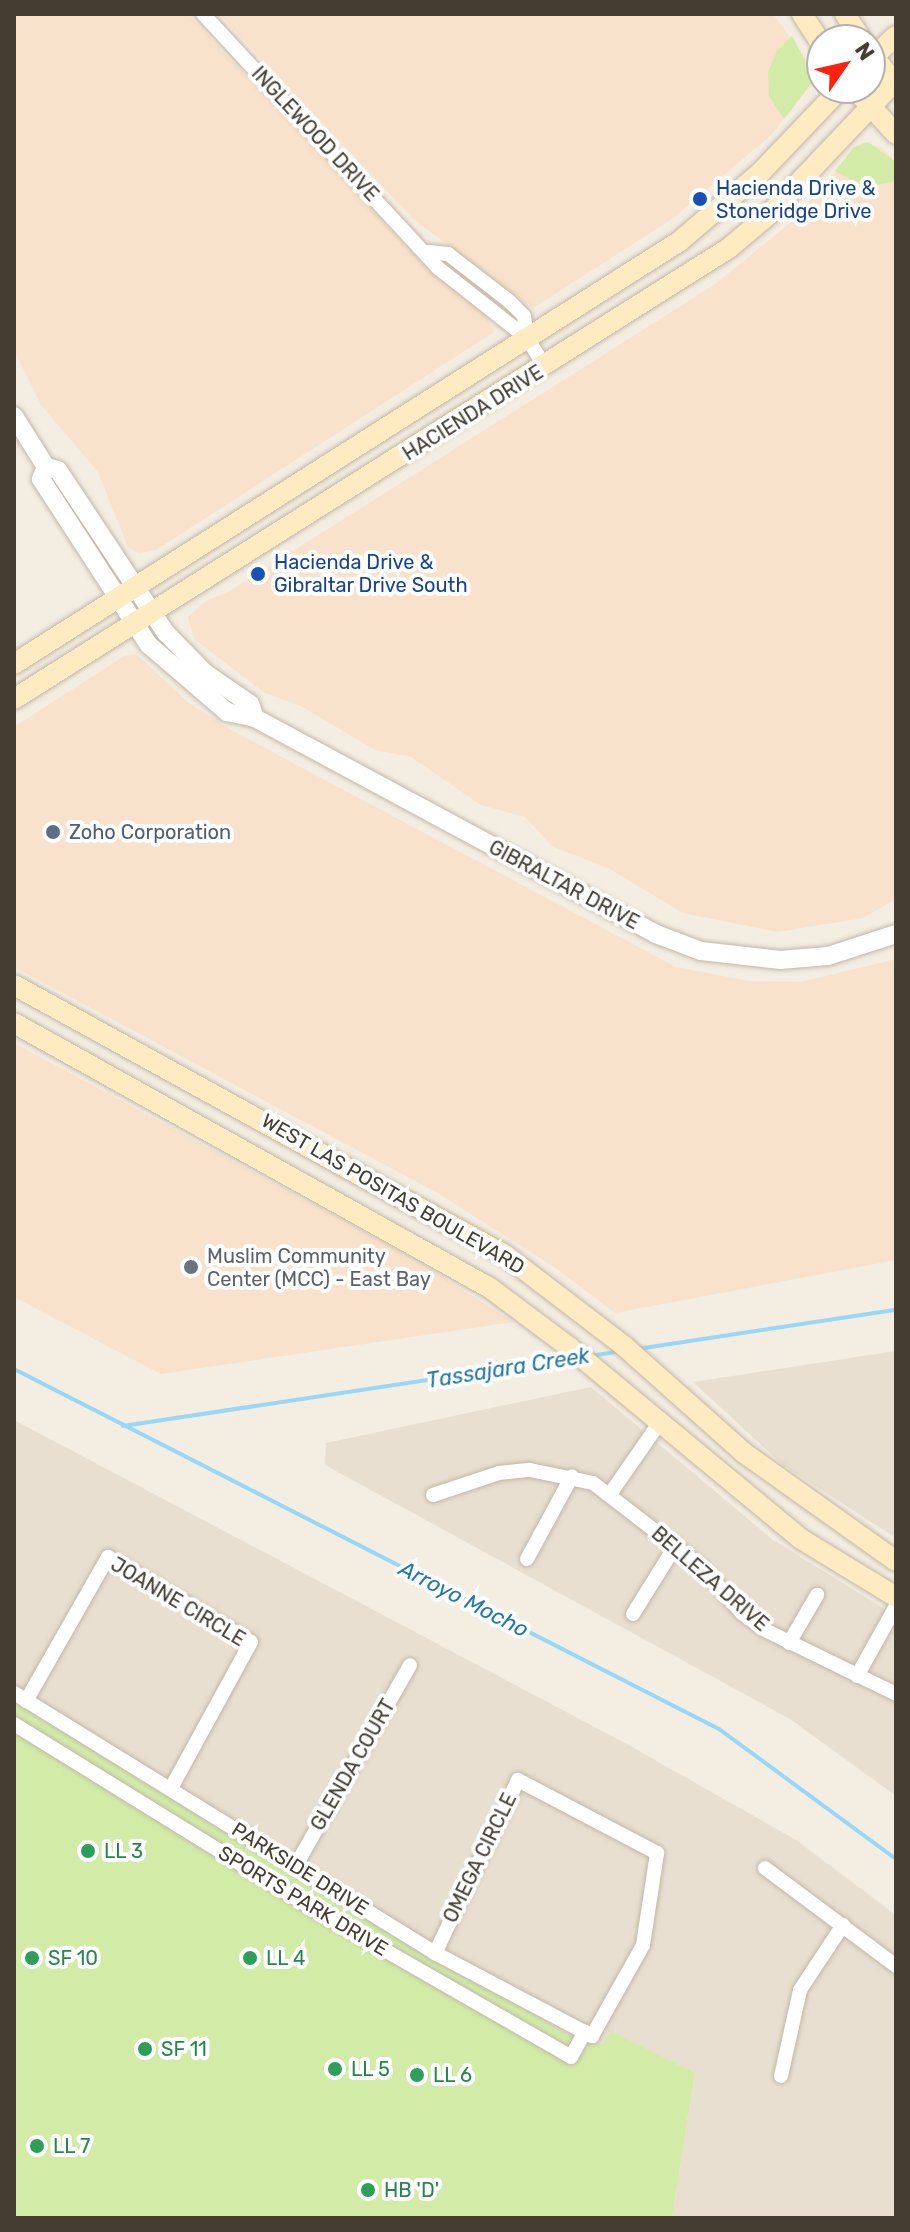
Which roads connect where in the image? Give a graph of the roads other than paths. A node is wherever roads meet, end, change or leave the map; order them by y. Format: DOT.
graph roads {
  1 [pos="203,14"];
  2 [pos="895,82"];
  3 [pos="826,104"];
  4 [pos="867,104"];
  5 [pos="869,107"];
  6 [pos="896,134"];
  7 [pos="527,338"];
  8 [pos="545,367"];
  9 [pos="14,416"];
  10 [pos="126,592"];
  11 [pos="143,618"];
  12 [pos="14,664"];
  13 [pos="14,699"];
  14 [pos="896,934"];
  15 [pos="14,985"];
  16 [pos="14,1023"];
  17 [pos="658,1425"];
  18 [pos="572,1476"];
  19 [pos="610,1494"];
  20 [pos="433,1495"];
  21 [pos="676,1545"];
  22 [pos="527,1559"];
  23 [pos="896,1561"];
  24 [pos="817,1595"];
  25 [pos="896,1597"];
  26 [pos="896,1606"];
  27 [pos="633,1614"];
  28 [pos="789,1643"];
  29 [pos="410,1665"];
  30 [pos="857,1676"];
  31 [pos="896,1694"];
  32 [pos="20,1697"];
  33 [pos="14,1724"];
  34 [pos="171,1788"];
  35 [pos="296,1865"];
  36 [pos="765,1868"];
  37 [pos="843,1925"];
  38 [pos="435,1953"];
  39 [pos="896,1966"];
  40 [pos="588,2034"];
  41 [pos="781,2076"];
  1 -- 7 [label="street, INGLEWOOD DRIVE"];
  2 -- 5 [label="main road, HACIENDA DRIVE"];
  3 -- 7 [label="main road, HACIENDA DRIVE"];
  4 -- 5 [label="main road"];
  5 -- 6 [label="main road"];
  5 -- 8 [label="main road, HACIENDA DRIVE"];
  7 -- 8 [label="street, INGLEWOOD DRIVE"];
  7 -- 10 [label="main road, HACIENDA DRIVE"];
  8 -- 11 [label="main road, HACIENDA DRIVE"];
  9 -- 10 [label="street, GIBRALTAR DRIVE"];
  10 -- 11 [label="street, GIBRALTAR DRIVE"];
  10 -- 12 [label="main road, HACIENDA DRIVE"];
  11 -- 13 [label="main road, HACIENDA DRIVE"];
  11 -- 14 [label="street, GIBRALTAR DRIVE"];
  15 -- 23 [label="main road, WEST LAS POSITAS BOULEVARD"];
  16 -- 17 [label="main road, WEST LAS POSITAS BOULEVARD"];
  17 -- 19 [label="street"];
  17 -- 25 [label="main road, WEST LAS POSITAS BOULEVARD"];
  18 -- 19 [label="street, BELLEZA DRIVE"];
  18 -- 20 [label="street, BELLEZA DRIVE"];
  18 -- 22 [label="street"];
  19 -- 21 [label="street, BELLEZA DRIVE"];
  21 -- 27 [label="street"];
  21 -- 28 [label="street, BELLEZA DRIVE"];
  24 -- 28 [label="street"];
  26 -- 30 [label="street"];
  28 -- 30 [label="street, BELLEZA DRIVE"];
  29 -- 35 [label="street, GLENDA COURT"];
  30 -- 31 [label="street, BELLEZA DRIVE"];
  32 -- 34 [label="street, PARKSIDE DRIVE"];
  32 -- 34 [label="street, JOANNE CIRCLE"];
  33 -- 40 [label="street, SPORTS PARK DRIVE"];
  34 -- 35 [label="street, PARKSIDE DRIVE"];
  35 -- 38 [label="street, PARKSIDE DRIVE"];
  36 -- 37 [label="street"];
  37 -- 39 [label="street"];
  37 -- 41 [label="street"];
  38 -- 40 [label="street, PARKSIDE DRIVE"];
  38 -- 40 [label="street, OMEGA CIRCLE"];
}
